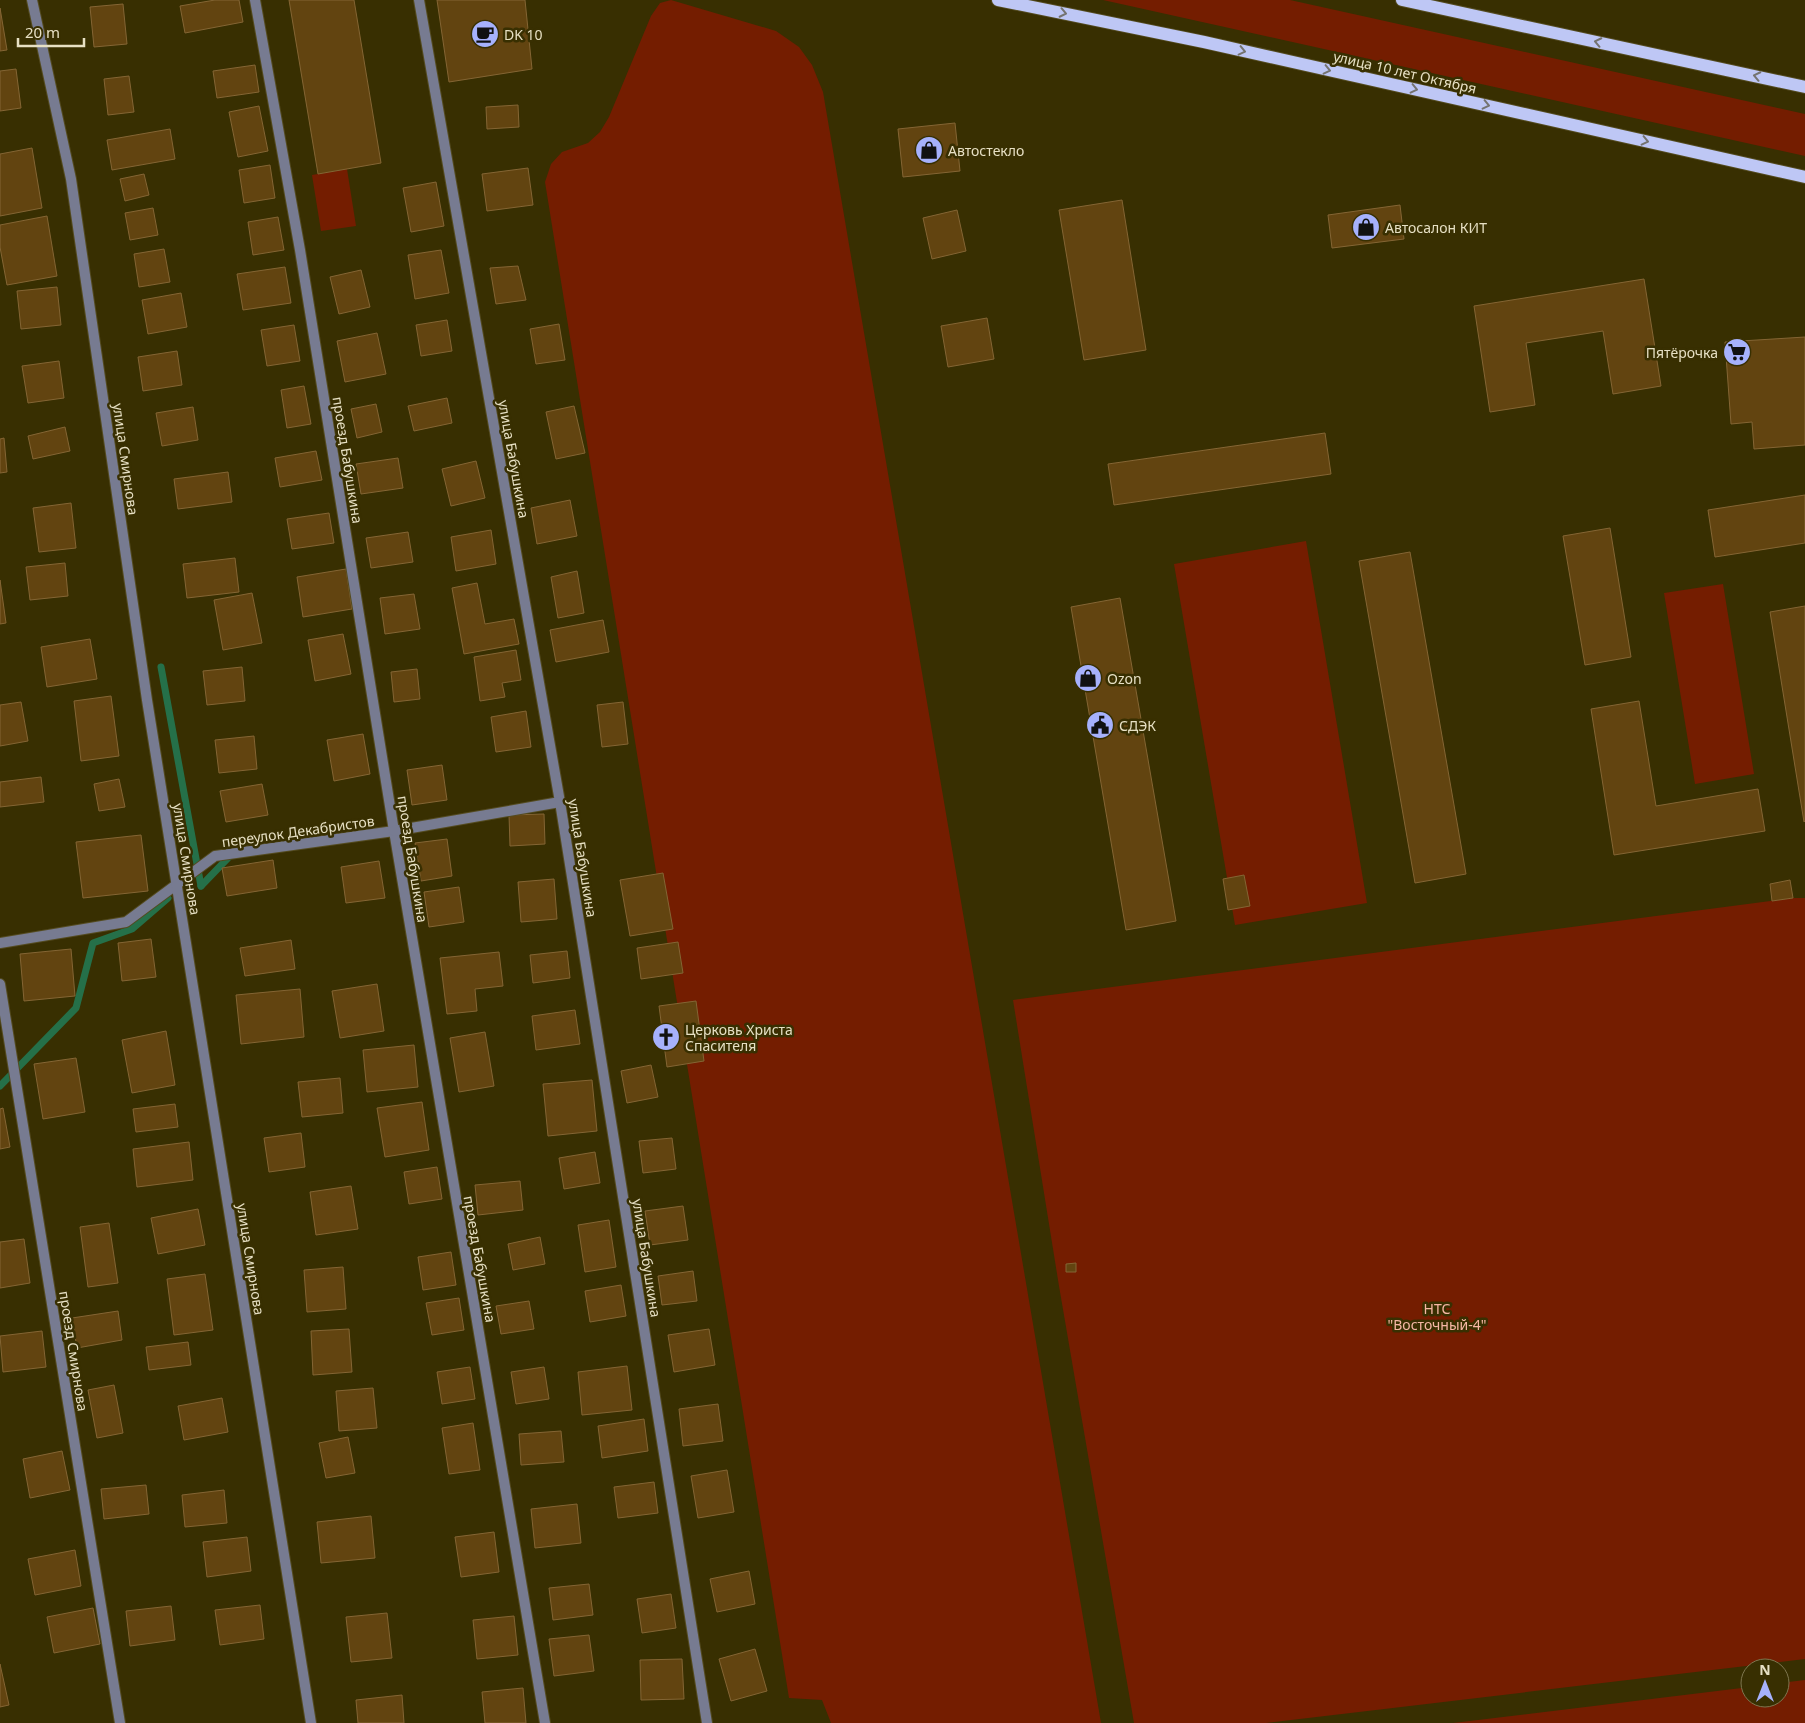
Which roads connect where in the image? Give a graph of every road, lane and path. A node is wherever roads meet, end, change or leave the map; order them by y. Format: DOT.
graph roads {
  1 [pos="32,0"];
  2 [pos="255,0"];
  3 [pos="419,0"];
  4 [pos="998,0"];
  5 [pos="1402,0"];
  6 [pos="1805,87"];
  7 [pos="1805,177"];
  8 [pos="560,802"];
  9 [pos="394,831"];
  10 [pos="177,884"];
  11 [pos="0,943"];
  12 [pos="0,984"];
  13 [pos="120,1723"];
  14 [pos="311,1723"];
  15 [pos="545,1723"];
  16 [pos="707,1723"];
  1 -- 10 [label="street, улица Смирнова"];
  2 -- 9 [label="street, проезд Бабушкина"];
  3 -- 8 [label="street, улица Бабушкина"];
  4 -- 7 [label="main road, улица 10 лет Октября, one-way"];
  6 -- 5 [label="main road, one-way"];
  8 -- 9 [label="street, переулок Декабристов"];
  8 -- 16 [label="street, улица Бабушкина"];
  9 -- 10 [label="street, переулок Декабристов"];
  9 -- 15 [label="street, проезд Бабушкина"];
  10 -- 11 [label="street, переулок Декабристов"];
  10 -- 14 [label="street, улица Смирнова"];
  12 -- 13 [label="street, проезд Смирнова"];
}
